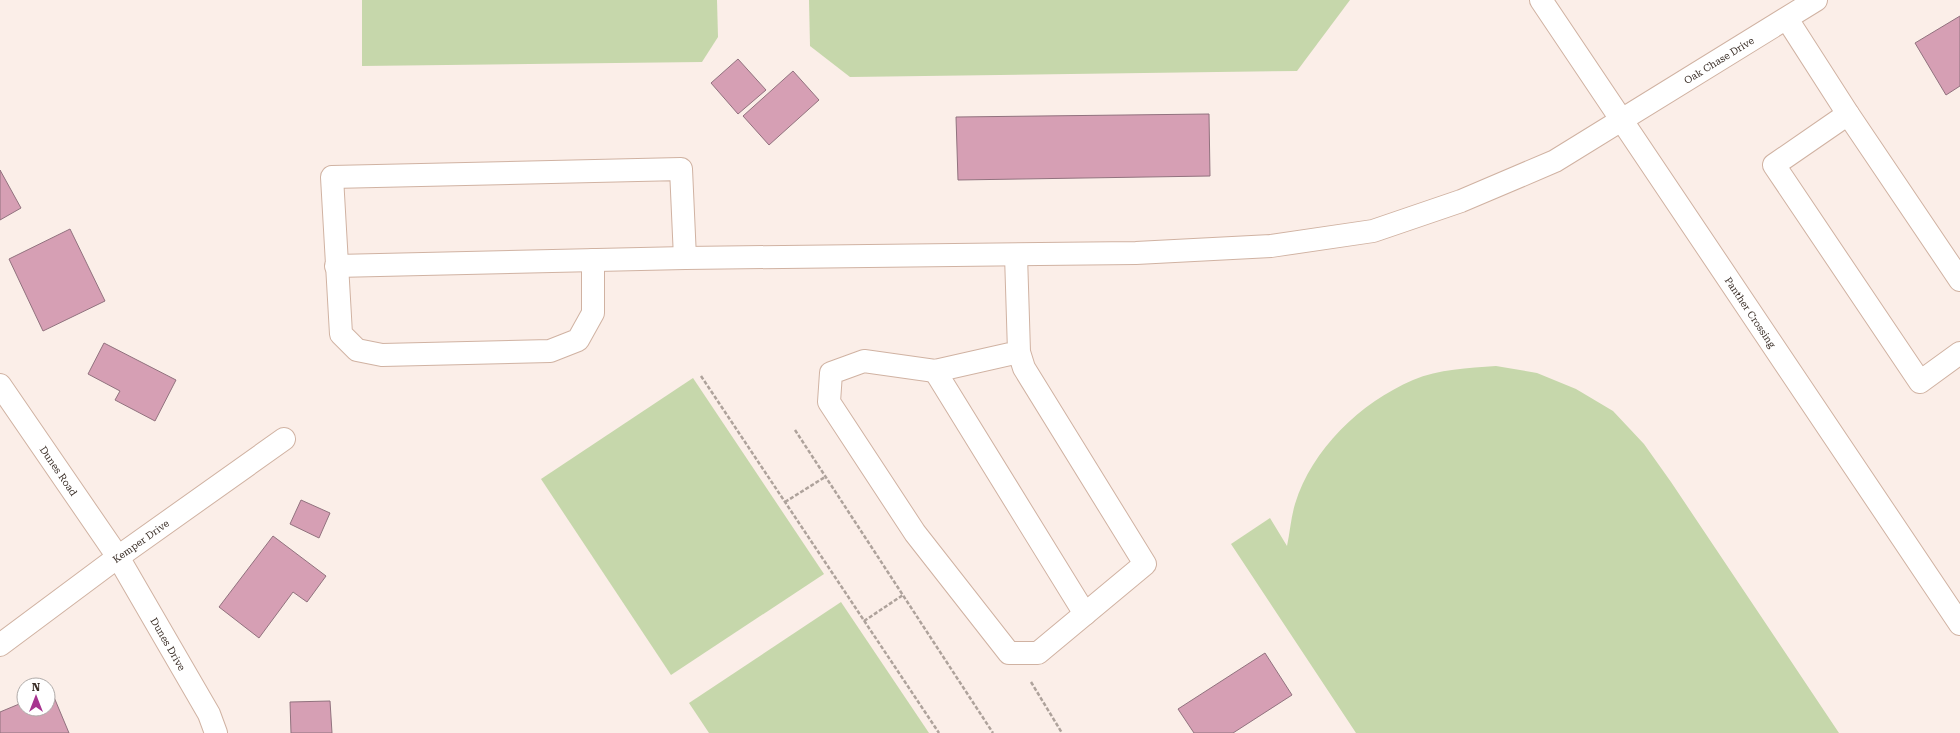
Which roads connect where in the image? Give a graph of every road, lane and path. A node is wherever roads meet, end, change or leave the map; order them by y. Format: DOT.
graph roads {
  1 [pos="1541,0"];
  2 [pos="1816,0"];
  3 [pos="1787,19"];
  4 [pos="1848,114"];
  5 [pos="1623,120"];
  6 [pos="1016,255"];
  7 [pos="685,258"];
  8 [pos="593,260"];
  9 [pos="336,266"];
  10 [pos="1960,280"];
  11 [pos="1019,352"];
  12 [pos="1960,353"];
  13 [pos="935,371"];
  14 [pos="701,376"];
  15 [pos="0,385"];
  16 [pos="795,430"];
  17 [pos="284,439"];
  18 [pos="825,477"];
  19 [pos="785,502"];
  20 [pos="118,557"];
  21 [pos="903,595"];
  22 [pos="1085,614"];
  23 [pos="864,620"];
  24 [pos="1960,624"];
  25 [pos="0,645"];
  26 [pos="1012,653"];
  27 [pos="216,733"];
  28 [pos="939,733"];
  29 [pos="993,733"];
  30 [pos="1062,733"];
  1 -- 5 [label="street, Panther Crossing"];
  2 -- 3 [label="street, Oak Chase Drive"];
  3 -- 4 [label="street"];
  3 -- 5 [label="street, Oak Chase Drive"];
  4 -- 10 [label="street"];
  4 -- 12 [label="street"];
  5 -- 6 [label="street, Oak Chase Drive"];
  5 -- 24 [label="street, Panther Crossing"];
  6 -- 7 [label="street, Oak Chase Drive"];
  6 -- 11 [label="street"];
  7 -- 8 [label="street, Oak Chase Drive"];
  7 -- 9 [label="street"];
  8 -- 9 [label="street, Oak Chase Drive"];
  8 -- 9 [label="street"];
  11 -- 13 [label="street"];
  11 -- 22 [label="street"];
  13 -- 22 [label="street"];
  13 -- 26 [label="street"];
  14 -- 19 [label="path"];
  15 -- 20 [label="street, Dunes Road"];
  16 -- 18 [label="path"];
  17 -- 20 [label="street, Kemper Drive"];
  18 -- 19 [label="path"];
  18 -- 21 [label="path"];
  19 -- 23 [label="path"];
  20 -- 25 [label="street, Kemper Drive"];
  20 -- 27 [label="street, Dunes Drive"];
  21 -- 23 [label="path"];
  21 -- 29 [label="path"];
  22 -- 26 [label="street"];
  23 -- 28 [label="path"];
  26 -- 30 [label="path"];
}
